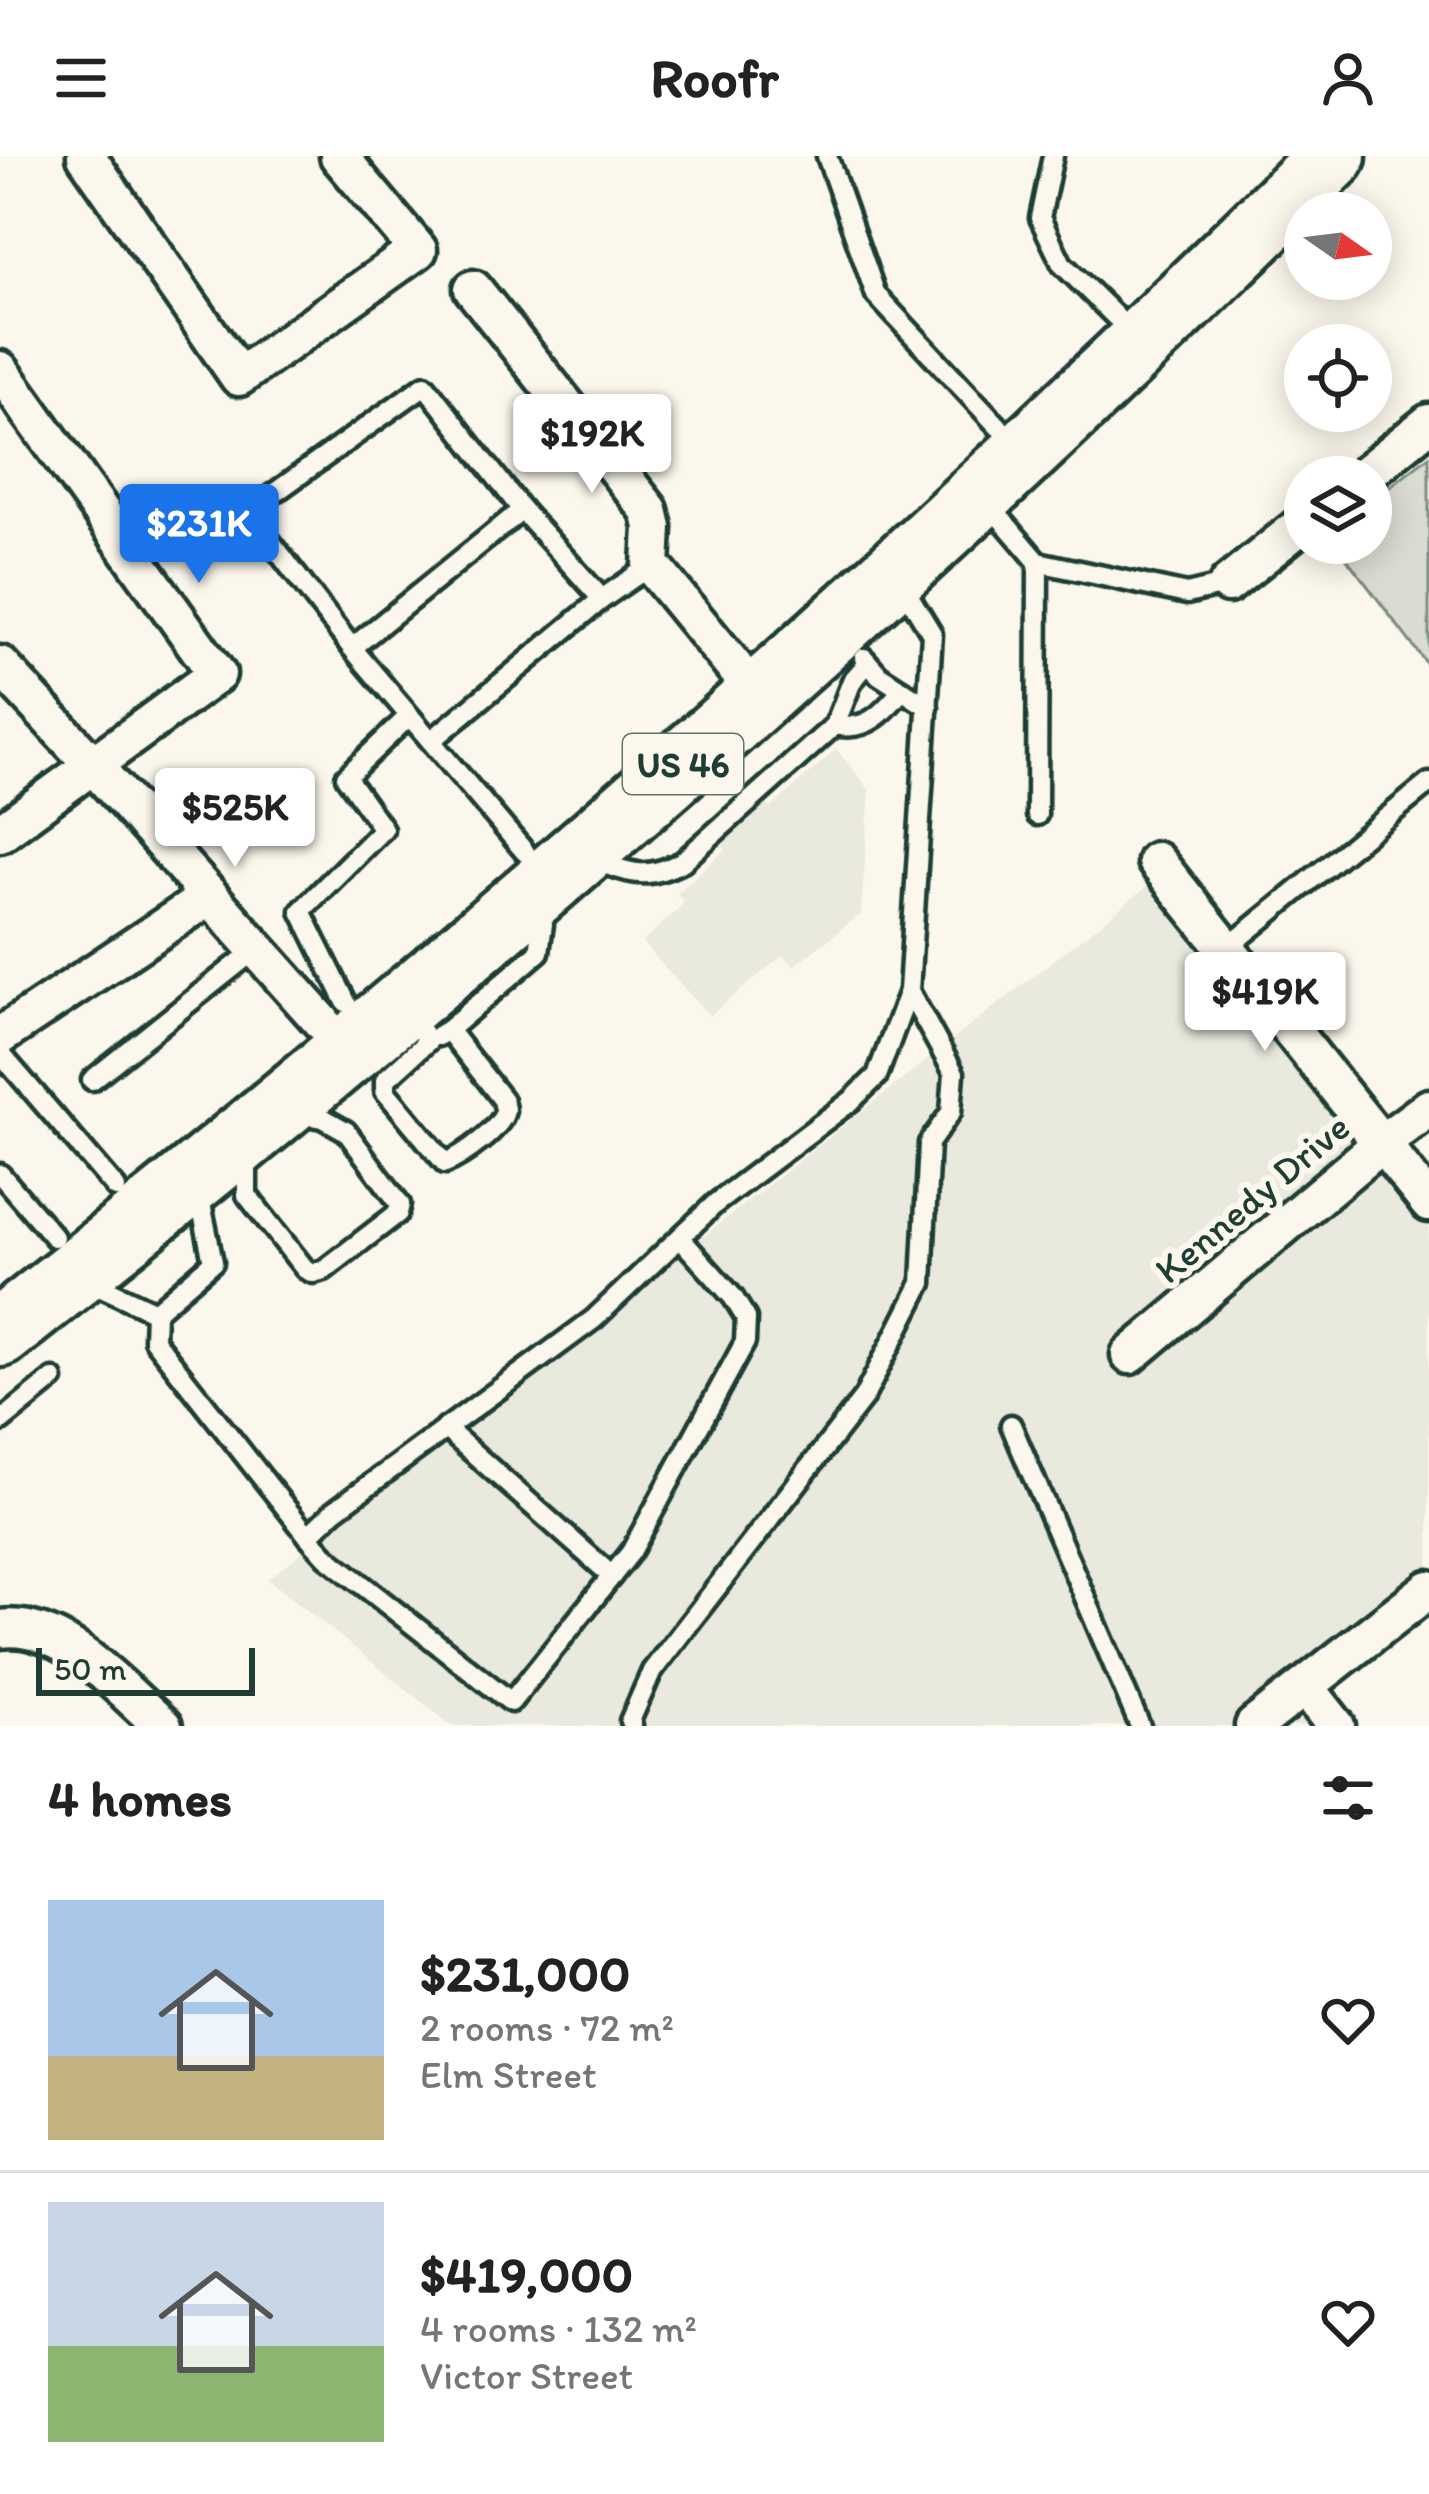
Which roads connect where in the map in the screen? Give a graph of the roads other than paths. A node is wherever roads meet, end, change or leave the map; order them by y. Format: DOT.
graph roads {
  1 [pos="86,156"];
  2 [pos="339,156"];
  3 [pos="827,156"];
  4 [pos="1053,156"];
  5 [pos="1284,156"];
  6 [pos="1332,156"];
  7 [pos="473,289"];
  8 [pos="1116,317"];
  9 [pos="0,370"];
  10 [pos="1429,423"];
  11 [pos="999,427"];
  12 [pos="1388,456"];
  13 [pos="981,495"];
  14 [pos="523,510"];
  15 [pos="1284,539"];
  16 [pos="1038,562"];
  17 [pos="651,565"];
  18 [pos="895,573"];
  19 [pos="1228,584"];
  20 [pos="602,599"];
  21 [pos="852,646"];
  22 [pos="352,648"];
  23 [pos="0,665"];
  24 [pos="735,668"];
  25 [pos="902,690"];
  26 [pos="928,707"];
  27 [pos="410,716"];
  28 [pos="835,725"];
  29 [pos="431,741"];
  30 [pos="93,765"];
  31 [pos="1429,783"];
  32 [pos="1037,815"];
  33 [pos="0,833"];
  34 [pos="1156,862"];
  35 [pos="545,868"];
  36 [pos="210,896"];
  37 [pos="256,949"];
  38 [pos="1226,950"];
  39 [pos="909,991"];
  40 [pos="390,1020"];
  41 [pos="0,1036"];
  42 [pos="0,1053"];
  43 [pos="92,1080"];
  44 [pos="1429,1108"];
  45 [pos="263,1122"];
  46 [pos="1382,1143"];
  47 [pos="0,1174"];
  48 [pos="195,1177"];
  49 [pos="116,1188"];
  50 [pos="1429,1203"];
  51 [pos="680,1238"];
  52 [pos="65,1256"];
  53 [pos="0,1280"];
  54 [pos="155,1312"];
  55 [pos="0,1333"];
  56 [pos="1130,1355"];
  57 [pos="53,1379"];
  58 [pos="0,1422"];
  59 [pos="1011,1425"];
  60 [pos="445,1428"];
  61 [pos="308,1536"];
  62 [pos="612,1576"];
  63 [pos="1429,1589"];
  64 [pos="0,1628"];
  65 [pos="1306,1688"];
  66 [pos="163,1726"];
  67 [pos="632,1726"];
  68 [pos="1140,1726"];
  69 [pos="1254,1726"];
  70 [pos="1336,1726"];
  1 -- 2 [label="street"];
  3 -- 11 [label="lane"];
  4 -- 8 [label="lane"];
  5 -- 8 [label="highway, US 46"];
  6 -- 13 [label="highway, US 46"];
  7 -- 17 [label="street"];
  8 -- 11 [label="highway, US 46"];
  9 -- 30 [label="street"];
  10 -- 12 [label="street"];
  11 -- 24 [label="highway, US 46"];
  13 -- 16 [label="lane"];
  13 -- 18 [label="highway, US 46"];
  14 -- 20 [label="lane"];
  14 -- 22 [label="lane"];
  14 -- 22 [label="lane"];
  15 -- 19 [label="street"];
  16 -- 19 [label="lane"];
  16 -- 32 [label="lane"];
  17 -- 20 [label="lane"];
  17 -- 24 [label="street"];
  18 -- 21 [label="highway, US 46"];
  18 -- 26 [label="lane"];
  20 -- 29 [label="lane"];
  21 -- 25 [label="lane"];
  21 -- 28 [label="lane"];
  21 -- 35 [label="highway, US 46"];
  22 -- 27 [label="lane"];
  23 -- 30 [label="street"];
  24 -- 35 [label="highway, US 46"];
  25 -- 26 [label="lane"];
  25 -- 28 [label="lane"];
  26 -- 39 [label="lane"];
  27 -- 29 [label="lane"];
  27 -- 40 [label="lane"];
  28 -- 35 [label="lane"];
  29 -- 35 [label="lane"];
  30 -- 33 [label="street"];
  30 -- 36 [label="street"];
  31 -- 38 [label="lane"];
  34 -- 38 [label="street"];
  35 -- 40 [label="highway, US 46"];
  35 -- 40 [label="lane"];
  36 -- 37 [label="street"];
  36 -- 41 [label="street"];
  37 -- 40 [label="street"];
  37 -- 43 [label="lane"];
  38 -- 46 [label="street"];
  39 -- 51 [label="lane"];
  39 -- 67 [label="lane"];
  40 -- 40 [label="lane"];
  40 -- 45 [label="highway, US 46"];
  40 -- 49 [label="highway, US 46"];
  42 -- 49 [label="lane"];
  44 -- 46 [label="street, Kennedy Drive"];
  45 -- 45 [label="lane"];
  45 -- 48 [label="highway, US 46"];
  46 -- 50 [label="street"];
  46 -- 56 [label="street, Kennedy Drive"];
  47 -- 52 [label="lane"];
  48 -- 52 [label="highway, US 46"];
  48 -- 54 [label="lane"];
  49 -- 52 [label="highway, US 46"];
  51 -- 60 [label="lane"];
  51 -- 62 [label="lane"];
  52 -- 53 [label="highway, US 46"];
  52 -- 54 [label="lane"];
  52 -- 55 [label="highway, US 46"];
  54 -- 61 [label="lane"];
  57 -- 58 [label="lane"];
  59 -- 68 [label="lane"];
  60 -- 61 [label="lane"];
  60 -- 62 [label="lane"];
  61 -- 62 [label="lane"];
  63 -- 65 [label="street"];
  64 -- 66 [label="street"];
  65 -- 69 [label="street"];
  65 -- 70 [label="street"];
}
